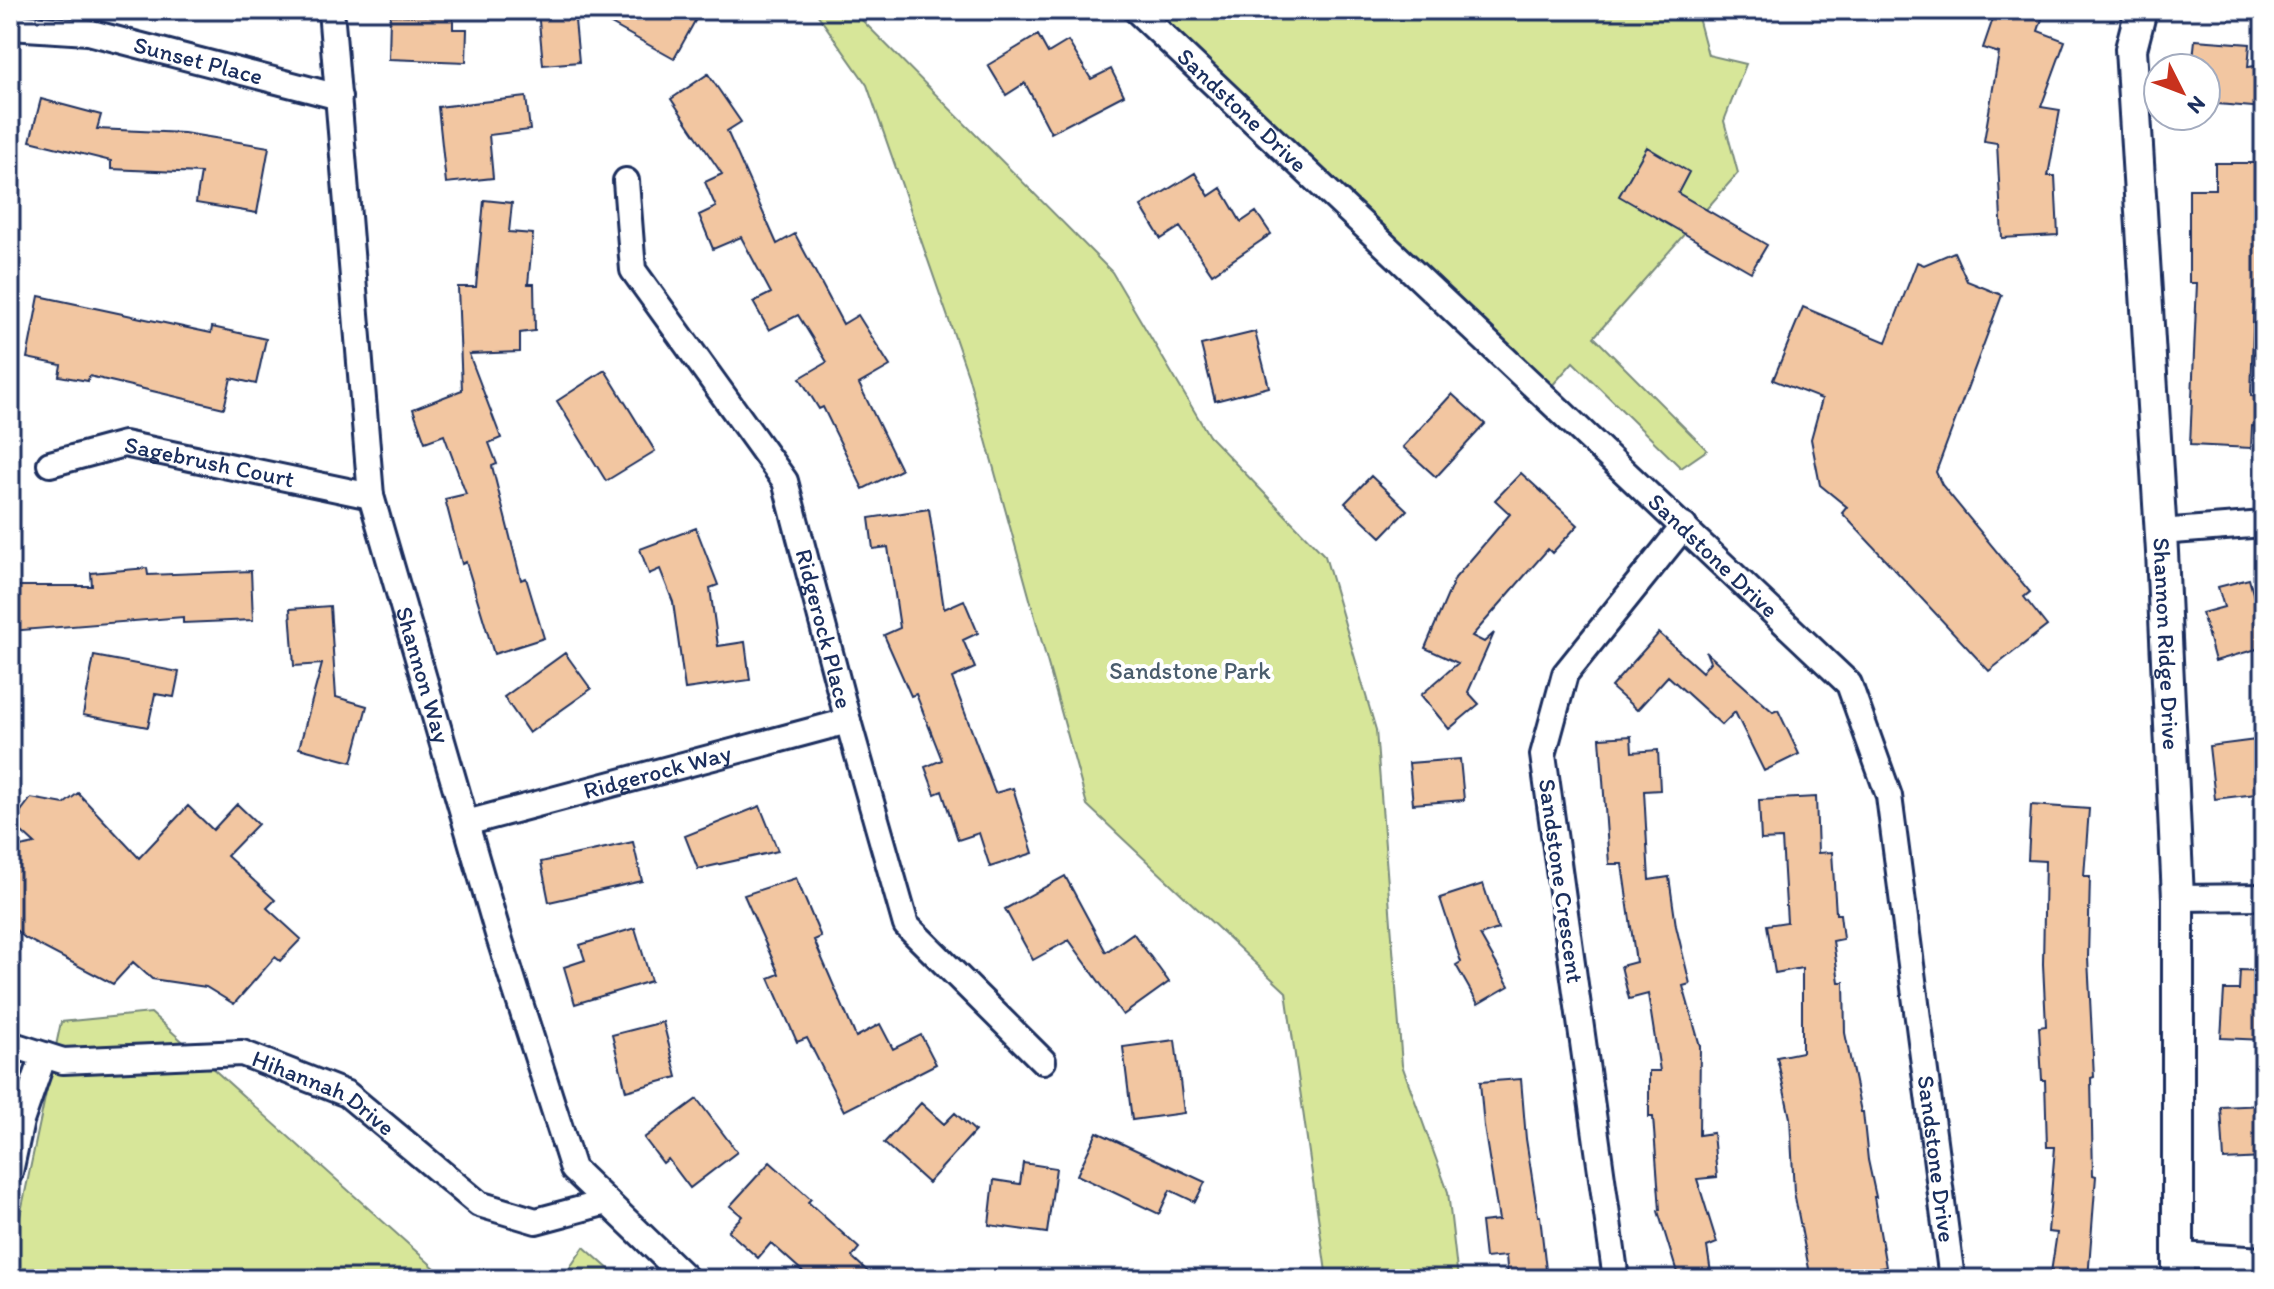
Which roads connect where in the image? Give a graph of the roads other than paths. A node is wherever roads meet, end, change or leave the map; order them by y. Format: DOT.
graph roads {
  1 [pos="331,10"];
  2 [pos="1136,10"];
  3 [pos="2141,10"];
  4 [pos="10,27"];
  5 [pos="339,97"];
  6 [pos="626,181"];
  7 [pos="50,464"];
  8 [pos="371,496"];
  9 [pos="2264,524"];
  10 [pos="1684,526"];
  11 [pos="2160,532"];
  12 [pos="848,721"];
  13 [pos="466,823"];
  14 [pos="2264,897"];
  15 [pos="2178,898"];
  16 [pos="10,1044"];
  17 [pos="44,1055"];
  18 [pos="1043,1061"];
  19 [pos="10,1172"];
  20 [pos="607,1202"];
  21 [pos="2264,1260"];
  22 [pos="2178,1267"];
  23 [pos="687,1279"];
  24 [pos="1616,1279"];
  25 [pos="1952,1279"];
  1 -- 5 [label="street, Shannon Way"];
  2 -- 10 [label="street, Sandstone Drive"];
  3 -- 11 [label="street, Shannon Ridge Drive"];
  4 -- 5 [label="street, Sunset Place"];
  5 -- 8 [label="street, Shannon Way"];
  6 -- 12 [label="street, Ridgerock Place"];
  7 -- 8 [label="street, Sagebrush Court"];
  8 -- 13 [label="street, Shannon Way"];
  9 -- 11 [label="street"];
  10 -- 24 [label="street, Sandstone Crescent"];
  10 -- 25 [label="street, Sandstone Drive"];
  11 -- 15 [label="street, Shannon Ridge Drive"];
  12 -- 13 [label="street, Ridgerock Way"];
  12 -- 18 [label="street, Ridgerock Place"];
  13 -- 20 [label="street, Shannon Way"];
  14 -- 15 [label="street"];
  15 -- 22 [label="street, Shannon Ridge Drive"];
  16 -- 17 [label="street, Hihannah Drive"];
  17 -- 19 [label="street"];
  17 -- 20 [label="street, Hihannah Drive"];
  20 -- 23 [label="street, Shannon Way"];
  21 -- 22 [label="street"];
}
